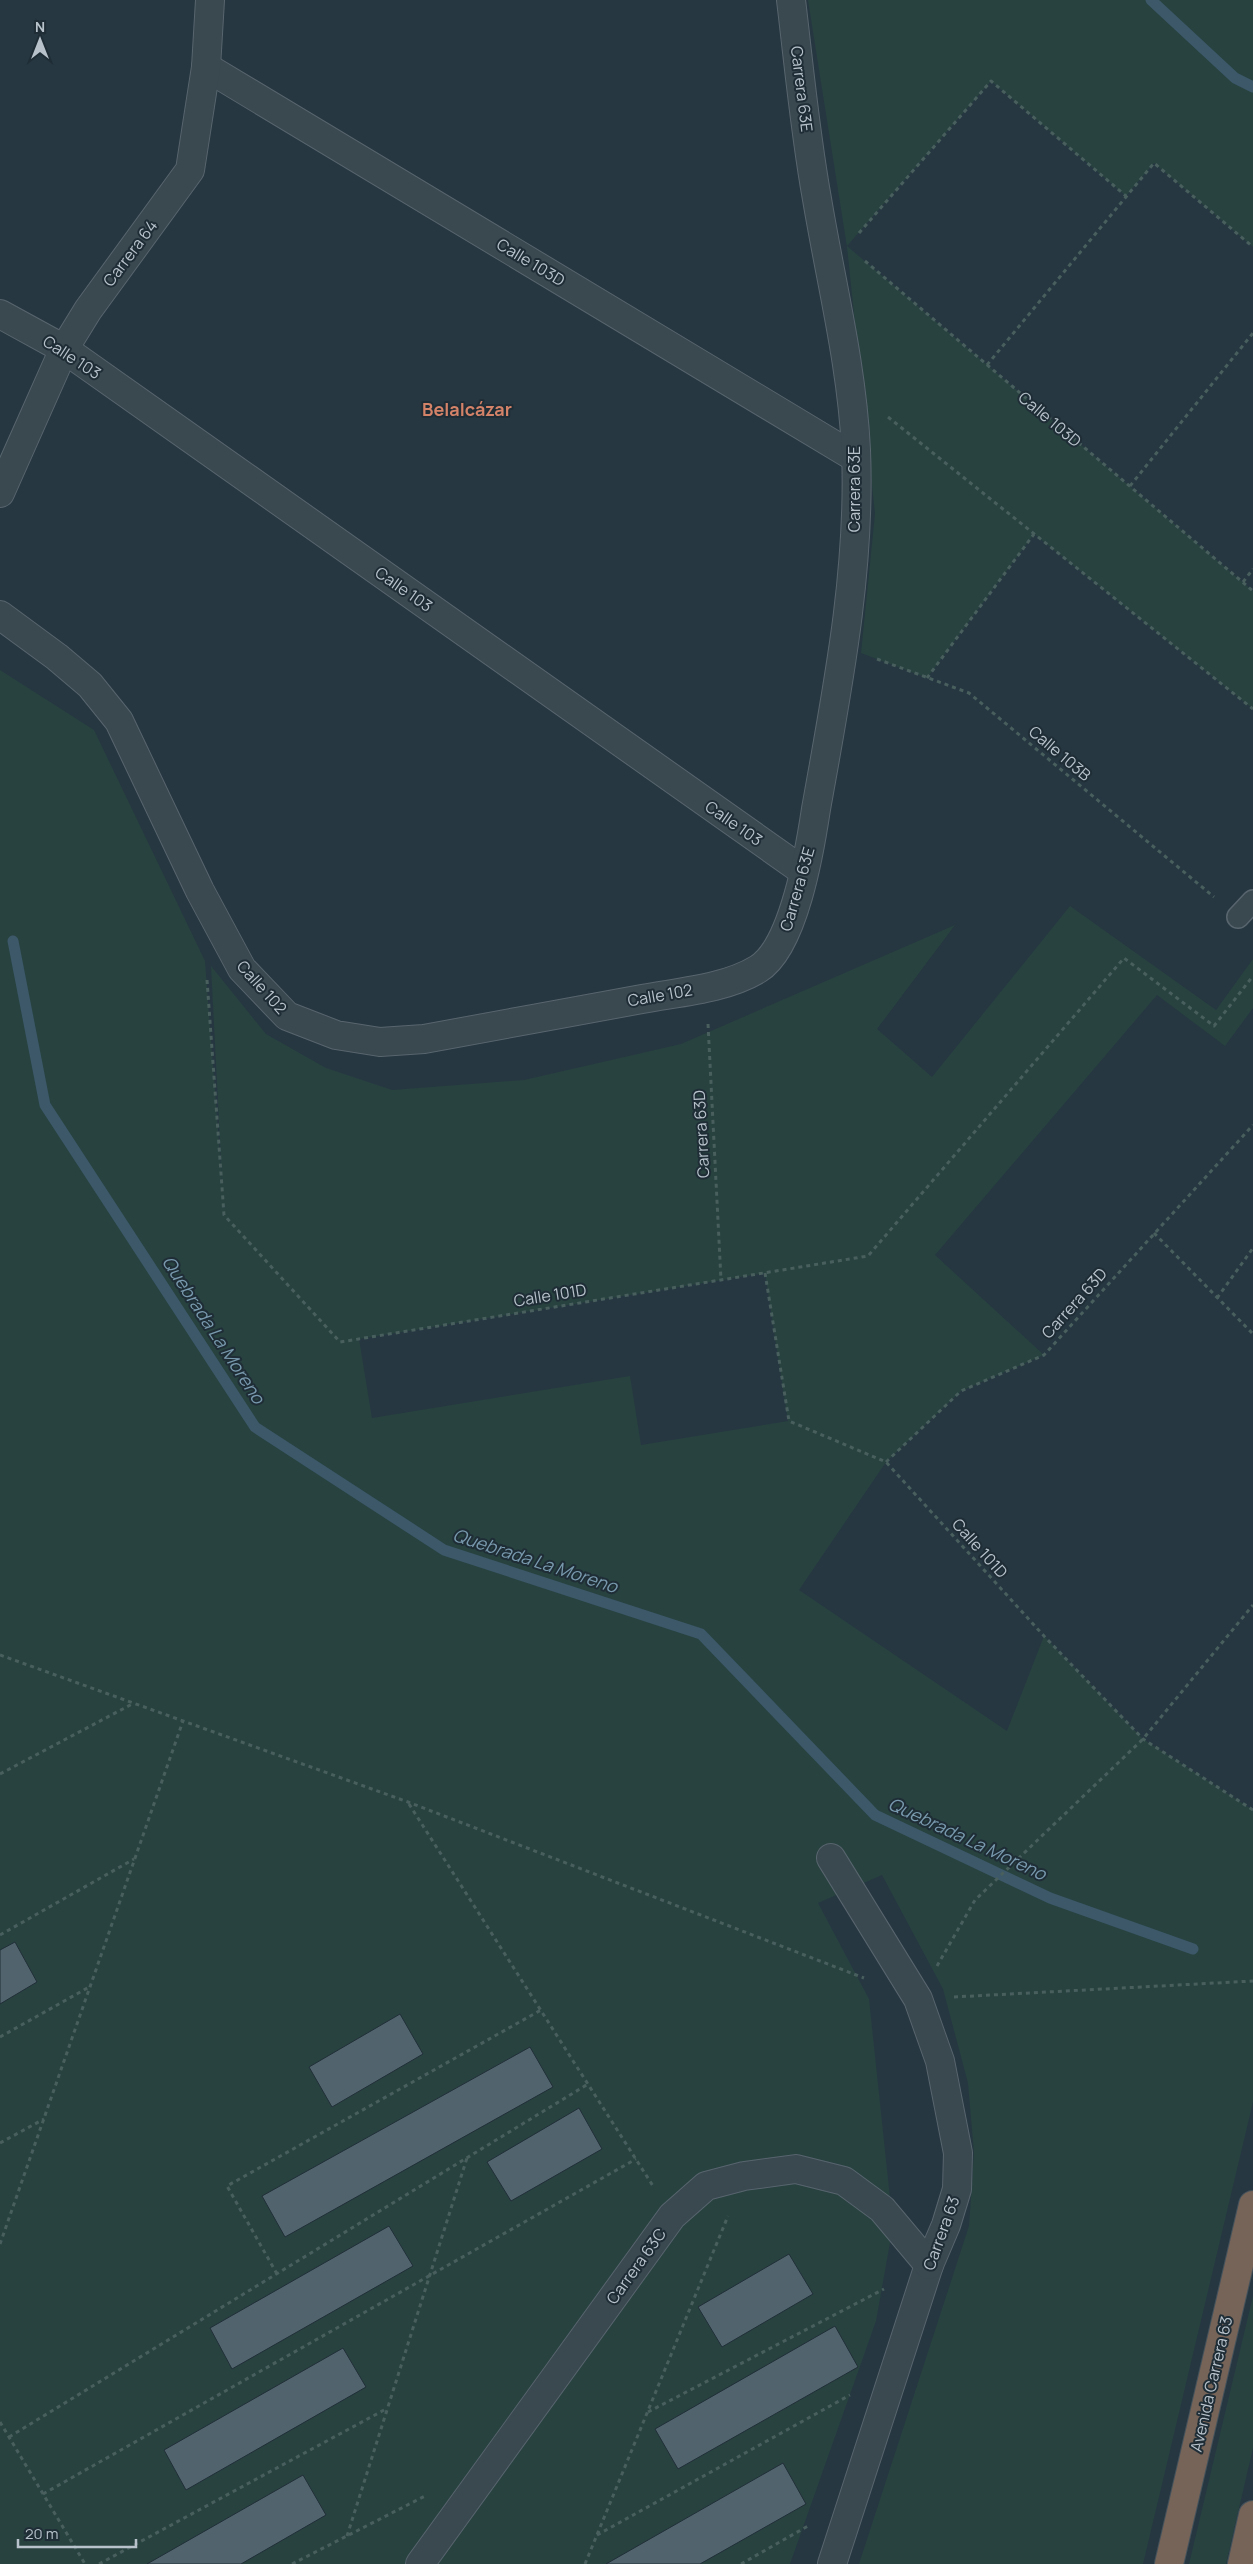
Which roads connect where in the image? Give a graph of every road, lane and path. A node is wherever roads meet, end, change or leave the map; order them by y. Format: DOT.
graph roads {
  1 [pos="210,0"];
  2 [pos="790,0"];
  3 [pos="206,67"];
  4 [pos="1126,196"];
  5 [pos="1253,247"];
  6 [pos="839,256"];
  7 [pos="0,314"];
  8 [pos="1253,333"];
  9 [pos="64,349"];
  10 [pos="987,366"];
  11 [pos="850,388"];
  12 [pos="856,458"];
  13 [pos="1130,486"];
  14 [pos="0,493"];
  15 [pos="1034,534"];
  16 [pos="1253,569"];
  17 [pos="1243,582"];
  18 [pos="1253,591"];
  19 [pos="0,615"];
  20 [pos="844,647"];
  21 [pos="927,678"];
  22 [pos="1253,709"];
  23 [pos="803,871"];
  24 [pos="1253,901"];
  25 [pos="1238,917"];
  26 [pos="760,968"];
  27 [pos="206,971"];
  28 [pos="1253,976"];
  29 [pos="706,987"];
  30 [pos="1253,1125"];
  31 [pos="1154,1233"];
  32 [pos="1253,1248"];
  33 [pos="765,1273"];
  34 [pos="721,1280"];
  35 [pos="1217,1298"];
  36 [pos="1253,1334"];
  37 [pos="886,1462"];
  38 [pos="1253,1605"];
  39 [pos="0,1655"];
  40 [pos="134,1703"];
  41 [pos="183,1721"];
  42 [pos="1143,1738"];
  43 [pos="0,1774"];
  44 [pos="408,1802"];
  45 [pos="1253,1810"];
  46 [pos="831,1858"];
  47 [pos="135,1859"];
  48 [pos="0,1935"];
  49 [pos="1253,1981"];
  50 [pos="91,1986"];
  51 [pos="918,1999"];
  52 [pos="541,2010"];
  53 [pos="0,2037"];
  54 [pos="588,2084"];
  55 [pos="44,2118"];
  56 [pos="0,2143"];
  57 [pos="467,2157"];
  58 [pos="636,2159"];
  59 [pos="744,2176"];
  60 [pos="1253,2205"];
  61 [pos="672,2216"];
  62 [pos="0,2243"];
  63 [pos="929,2265"];
  64 [pos="277,2274"];
  65 [pos="430,2276"];
  66 [pos="895,2369"];
  67 [pos="387,2408"];
  68 [pos="648,2413"];
  69 [pos="0,2422"];
  70 [pos="9,2437"];
  71 [pos="434,2492"];
  72 [pos="43,2494"];
  73 [pos="852,2501"];
  74 [pos="1253,2515"];
  75 [pos="347,2536"];
  76 [pos="597,2536"];
  77 [pos="86,2564"];
  78 [pos="99,2564"];
  79 [pos="292,2564"];
  80 [pos="420,2564"];
  81 [pos="585,2564"];
  82 [pos="741,2564"];
  83 [pos="832,2564"];
  84 [pos="1169,2564"];
  85 [pos="1242,2564"];
  1 -- 3 [label="street, Carrera 64"];
  2 -- 6 [label="street, Carrera 63E"];
  3 -- 9 [label="street, Carrera 64"];
  3 -- 12 [label="street, Calle 103D"];
  4 -- 5 [label="path"];
  4 -- 6 [label="path"];
  4 -- 10 [label="path"];
  6 -- 10 [label="path, Calle 103D"];
  6 -- 11 [label="street, Carrera 63E"];
  7 -- 9 [label="street, Calle 103"];
  8 -- 13 [label="path"];
  9 -- 14 [label="street, Carrera 64"];
  9 -- 23 [label="street, Calle 103"];
  10 -- 13 [label="path, Calle 103D"];
  11 -- 12 [label="street, Carrera 63E"];
  11 -- 15 [label="path"];
  12 -- 20 [label="street, Carrera 63E"];
  13 -- 17 [label="path, Calle 103D"];
  15 -- 21 [label="path"];
  15 -- 22 [label="path"];
  16 -- 17 [label="path"];
  17 -- 18 [label="path, Calle 103D"];
  19 -- 29 [label="street, Calle 102"];
  20 -- 21 [label="path, Calle 103B"];
  20 -- 23 [label="street, Carrera 63E"];
  21 -- 25 [label="path, Calle 103B"];
  23 -- 26 [label="street, Carrera 63E"];
  24 -- 25 [label="lane"];
  26 -- 29 [label="street, Calle 102"];
  27 -- 34 [label="path, Calle 101D"];
  28 -- 33 [label="path, Calle 101D"];
  29 -- 34 [label="path, Carrera 63D"];
  30 -- 31 [label="path, Carrera 63D"];
  31 -- 35 [label="path"];
  31 -- 37 [label="path, Carrera 63D"];
  32 -- 35 [label="path"];
  33 -- 34 [label="path, Calle 101D"];
  33 -- 37 [label="path, Calle 101D"];
  35 -- 36 [label="path"];
  37 -- 42 [label="path, Calle 101D"];
  38 -- 42 [label="path"];
  39 -- 40 [label="path"];
  40 -- 41 [label="path"];
  40 -- 43 [label="path"];
  41 -- 44 [label="path"];
  41 -- 47 [label="path"];
  42 -- 45 [label="path, Calle 101D"];
  42 -- 51 [label="path"];
  44 -- 51 [label="path"];
  44 -- 52 [label="path"];
  46 -- 51 [label="street, Carrera 63"];
  47 -- 48 [label="path"];
  47 -- 50 [label="path"];
  49 -- 51 [label="path"];
  50 -- 53 [label="path"];
  50 -- 55 [label="path"];
  51 -- 63 [label="street, Carrera 63"];
  52 -- 54 [label="path"];
  52 -- 64 [label="path"];
  54 -- 57 [label="path"];
  54 -- 58 [label="path"];
  55 -- 56 [label="path"];
  55 -- 62 [label="path"];
  57 -- 64 [label="path"];
  57 -- 65 [label="path"];
  58 -- 61 [label="path"];
  58 -- 65 [label="path"];
  59 -- 61 [label="street, Carrera 63C"];
  59 -- 63 [label="street, Carrera 63C"];
  59 -- 68 [label="path"];
  60 -- 84 [label="highway, Avenida Carrera 63"];
  61 -- 80 [label="street, Carrera 63C"];
  63 -- 66 [label="street, Carrera 63"];
  63 -- 68 [label="path"];
  64 -- 70 [label="path"];
  65 -- 67 [label="path"];
  65 -- 72 [label="path"];
  66 -- 73 [label="street, Carrera 63"];
  66 -- 76 [label="path"];
  67 -- 75 [label="path"];
  67 -- 78 [label="path"];
  68 -- 76 [label="path"];
  69 -- 70 [label="path"];
  70 -- 72 [label="path"];
  71 -- 75 [label="path"];
  72 -- 77 [label="path"];
  73 -- 82 [label="path"];
  73 -- 83 [label="street, Carrera 63"];
  74 -- 85 [label="highway"];
  75 -- 79 [label="path"];
  76 -- 81 [label="path"];
}
